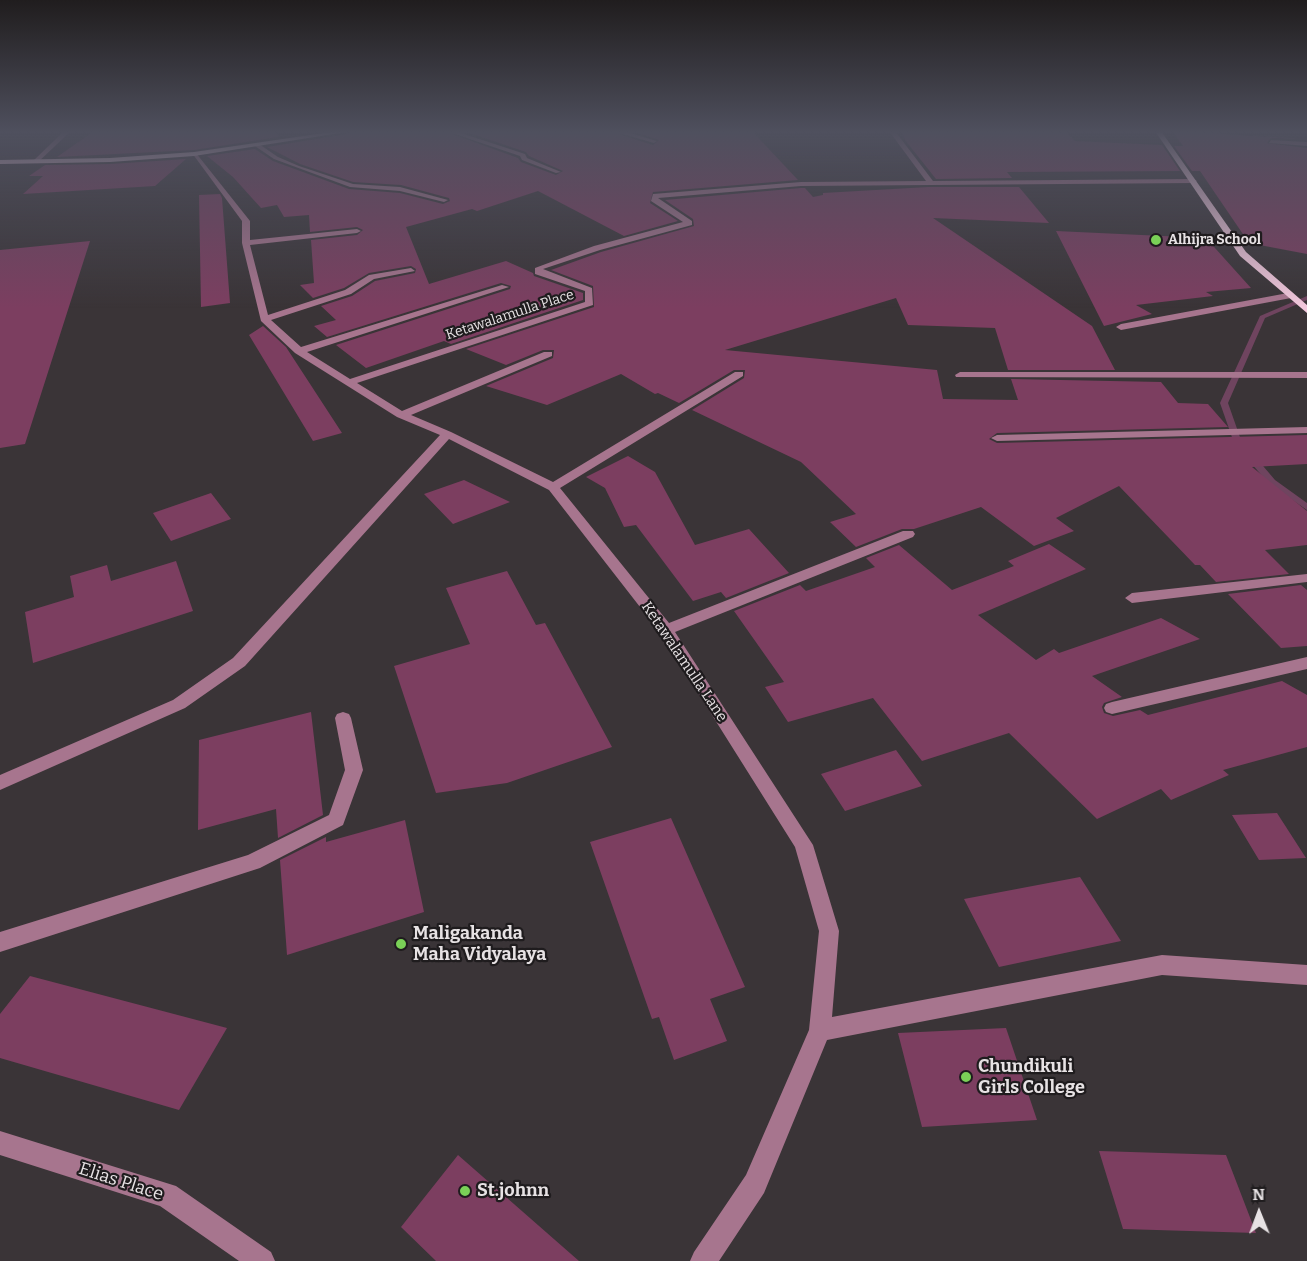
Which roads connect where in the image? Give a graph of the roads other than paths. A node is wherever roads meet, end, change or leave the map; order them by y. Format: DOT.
graph roads {
  1 [pos="222,190"];
  2 [pos="403,190"];
  3 [pos="724,190"];
  4 [pos="1200,190"];
  5 [pos="444,200"];
  6 [pos="357,231"];
  7 [pos="246,243"];
  8 [pos="411,271"];
  9 [pos="505,287"];
  10 [pos="1290,297"];
  11 [pos="1304,308"];
  12 [pos="264,319"];
  13 [pos="1121,327"];
  14 [pos="299,351"];
  15 [pos="548,354"];
  16 [pos="739,374"];
  17 [pos="960,375"];
  18 [pos="1307,375"];
  19 [pos="350,382"];
  20 [pos="401,415"];
  21 [pos="1307,430"];
  22 [pos="447,434"];
  23 [pos="997,438"];
  24 [pos="553,487"];
  25 [pos="908,534"];
  26 [pos="1307,578"];
  27 [pos="1132,598"];
  28 [pos="666,630"];
  29 [pos="1307,663"];
  30 [pos="1112,708"];
  31 [pos="343,718"];
  32 [pos="0,783"];
  33 [pos="0,942"];
  34 [pos="1307,975"];
  35 [pos="820,1030"];
  36 [pos="0,1143"];
  37 [pos="262,1261"];
  38 [pos="703,1261"];
  1 -- 7 [label="street"];
  2 -- 5 [label="street"];
  3 -- 19 [label="street, Ketawalamulla Place"];
  4 -- 10 [label="main road"];
  6 -- 7 [label="street"];
  7 -- 12 [label="street"];
  8 -- 12 [label="street"];
  9 -- 14 [label="street"];
  10 -- 11 [label="main road"];
  10 -- 13 [label="street"];
  12 -- 14 [label="street, Ketawalamulla Lane"];
  14 -- 19 [label="street, Ketawalamulla Lane"];
  15 -- 20 [label="street"];
  16 -- 24 [label="street"];
  17 -- 18 [label="street"];
  19 -- 20 [label="street, Ketawalamulla Lane"];
  20 -- 22 [label="street, Ketawalamulla Lane"];
  21 -- 23 [label="street"];
  22 -- 24 [label="street, Ketawalamulla Lane"];
  22 -- 32 [label="street"];
  24 -- 28 [label="street, Ketawalamulla Lane"];
  25 -- 28 [label="street"];
  26 -- 27 [label="street"];
  28 -- 35 [label="street, Ketawalamulla Lane"];
  29 -- 30 [label="street"];
  31 -- 33 [label="street"];
  34 -- 35 [label="street"];
  35 -- 38 [label="street, Ketawalamulla Lane"];
  36 -- 37 [label="street, Elias Place"];
}
